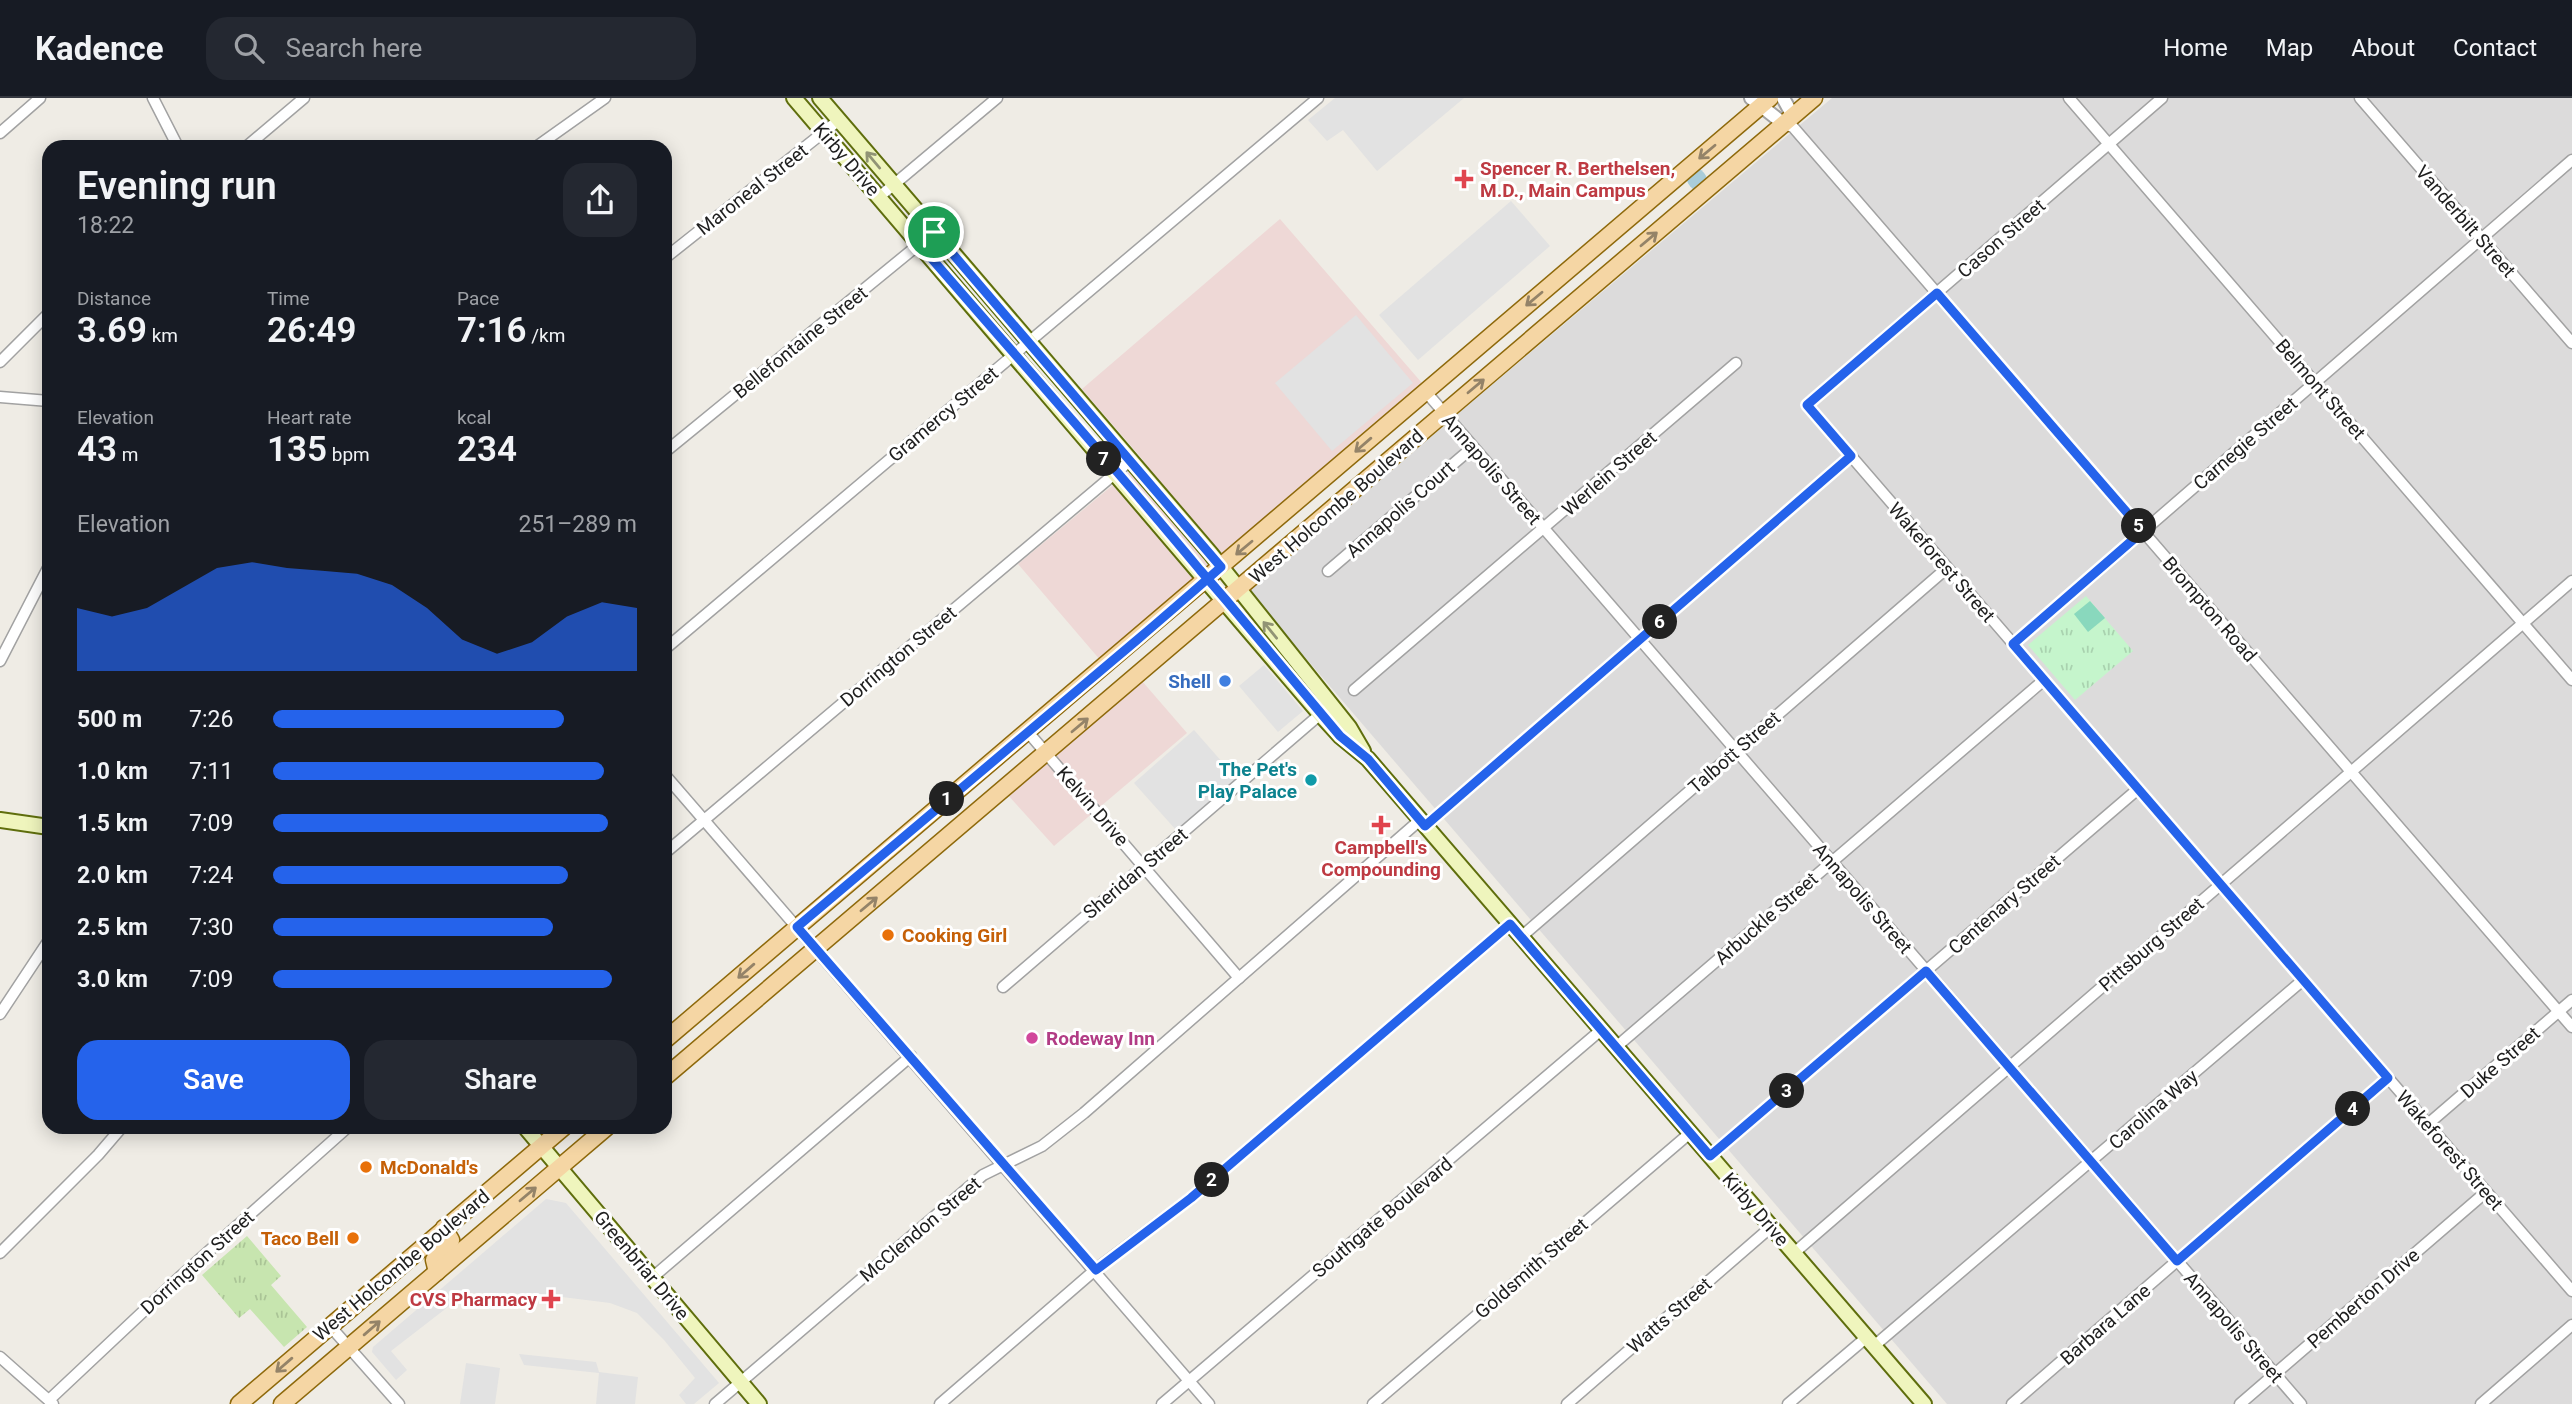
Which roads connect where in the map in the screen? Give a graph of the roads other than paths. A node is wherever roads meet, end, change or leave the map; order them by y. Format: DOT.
graph roads {
  1 [pos="40,98"];
  2 [pos="153,98"];
  3 [pos="304,98"];
  4 [pos="605,98"];
  5 [pos="794,98"];
  6 [pos="820,98"];
  7 [pos="997,98"];
  8 [pos="1318,98"];
  9 [pos="1783,98"];
  10 [pos="1814,98"];
  11 [pos="2069,98"];
  12 [pos="2162,98"];
  13 [pos="2360,98"];
  14 [pos="1760,101"];
  15 [pos="839,120"];
  16 [pos="1790,122"];
  17 [pos="824,132"];
  18 [pos="0,133"];
  19 [pos="174,140"];
  20 [pos="254,140"];
  21 [pos="546,140"];
  22 [pos="2109,144"];
  23 [pos="2572,160"];
  24 [pos="894,185"];
  25 [pos="879,197"];
  26 [pos="934,232"];
  27 [pos="2482,238"];
  28 [pos="919,244"];
  29 [pos="672,252"];
  30 [pos="1937,293"];
  31 [pos="42,320"];
  32 [pos="1029,342"];
  33 [pos="2572,343"];
  34 [pos="1014,355"];
  35 [pos="0,362"];
  36 [pos="1736,363"];
  37 [pos="2315,382"];
  38 [pos="1426,391"];
  39 [pos="0,397"];
  40 [pos="42,400"];
  41 [pos="1807,405"];
  42 [pos="1443,413"];
  43 [pos="672,446"];
  44 [pos="1473,447"];
  45 [pos="1851,456"];
  46 [pos="1130,460"];
  47 [pos="1116,472"];
  48 [pos="1544,529"];
  49 [pos="2143,531"];
  50 [pos="1221,567"];
  51 [pos="1947,568"];
  52 [pos="1328,571"];
  53 [pos="1207,579"];
  54 [pos="42,580"];
  55 [pos="2572,581"];
  56 [pos="1232,595"];
  57 [pos="2523,623"];
  58 [pos="1639,640"];
  59 [pos="672,643"];
  60 [pos="2013,644"];
  61 [pos="0,661"];
  62 [pos="2044,680"];
  63 [pos="2572,680"];
  64 [pos="1354,691"];
  65 [pos="1326,710"];
  66 [pos="1027,731"];
  67 [pos="1735,751"];
  68 [pos="1047,753"];
  69 [pos="2351,772"];
  70 [pos="672,783"];
  71 [pos="2138,789"];
  72 [pos="0,820"];
  73 [pos="703,821"];
  74 [pos="1423,823"];
  75 [pos="42,826"];
  76 [pos="672,847"];
  77 [pos="1831,862"];
  78 [pos="1144,866"];
  79 [pos="2221,885"];
  80 [pos="1510,924"];
  81 [pos="797,927"];
  82 [pos="1521,937"];
  83 [pos="817,948"];
  84 [pos="42,951"];
  85 [pos="1926,971"];
  86 [pos="1239,978"];
  87 [pos="2303,980"];
  88 [pos="1003,987"];
  89 [pos="2572,1000"];
  90 [pos="2558,1012"];
  91 [pos="0,1014"];
  92 [pos="2572,1027"];
  93 [pos="1601,1030"];
  94 [pos="672,1034"];
  95 [pos="1616,1046"];
  96 [pos="911,1056"];
  97 [pos="2009,1067"];
  98 [pos="672,1071"];
  99 [pos="2388,1078"];
  100 [pos="2428,1124"];
  101 [pos="1690,1132"];
  102 [pos="116,1134"];
  103 [pos="340,1134"];
  104 [pos="531,1134"];
  105 [pos="556,1134"];
  106 [pos="599,1134"];
  107 [pos="541,1146"];
  108 [pos="1710,1156"];
  109 [pos="2091,1162"];
  110 [pos="1002,1164"];
  111 [pos="559,1168"];
  112 [pos="2486,1192"];
  113 [pos="1772,1227"];
  114 [pos="444,1228"];
  115 [pos="0,1253"];
  116 [pos="1794,1253"];
  117 [pos="2177,1261"];
  118 [pos="1096,1270"];
  119 [pos="437,1272"];
  120 [pos="653,1278"];
  121 [pos="2572,1291"];
  122 [pos="2572,1325"];
  123 [pos="330,1326"];
  124 [pos="1870,1342"];
  125 [pos="349,1347"];
  126 [pos="0,1357"];
  127 [pos="2275,1374"];
  128 [pos="740,1381"];
  129 [pos="1189,1381"];
  130 [pos="51,1402"];
  131 [pos="239,1404"];
  132 [pos="282,1404"];
  133 [pos="399,1404"];
  134 [pos="715,1404"];
  135 [pos="759,1404"];
  136 [pos="940,1404"];
  137 [pos="1162,1404"];
  138 [pos="1209,1404"];
  139 [pos="1373,1404"];
  140 [pos="1567,1404"];
  141 [pos="1788,1404"];
  142 [pos="1924,1404"];
  143 [pos="2011,1404"];
  144 [pos="2240,1404"];
  145 [pos="2301,1404"];
  146 [pos="2481,1404"];
  1 -- 18 [label="street"];
  2 -- 19 [label="street"];
  3 -- 20 [label="street"];
  4 -- 21 [label="street"];
  5 -- 17 [label="main road, Kirby Drive"];
  6 -- 15 [label="main road, Kirby Drive"];
  7 -- 24 [label="street"];
  8 -- 32 [label="street, Gramercy Street"];
  9 -- 16 [label="street, Brompton Road"];
  10 -- 16 [label="main road, West Holcombe Boulevard"];
  11 -- 22 [label="street, Belmont Street"];
  12 -- 22 [label="street, Cason Street"];
  13 -- 27 [label="street, Vanderbilt Street"];
  14 -- 16 [label="street, Brompton Road"];
  14 -- 38 [label="main road, West Holcombe Boulevard, one-way"];
  15 -- 17 [label="street, Maroneal Street"];
  24 -- 15 [label="main road, Kirby Drive, one-way"];
  16 -- 30 [label="street, Brompton Road"];
  42 -- 16 [label="main road, West Holcombe Boulevard, one-way"];
  17 -- 25 [label="main road, Kirby Drive"];
  17 -- 29 [label="street, Maroneal Street"];
  22 -- 30 [label="street, Cason Street"];
  22 -- 37 [label="street, Belmont Street"];
  23 -- 27 [label="street, Carnegie Street"];
  24 -- 25 [label="street"];
  24 -- 26 [label="main road, Kirby Drive"];
  25 -- 28 [label="main road, Kirby Drive"];
  26 -- 28 [label="street, Bellefontaine Street"];
  26 -- 32 [label="main road, Kirby Drive"];
  27 -- 33 [label="street, Vanderbilt Street"];
  27 -- 37 [label="street, Carnegie Street"];
  28 -- 34 [label="main road, Kirby Drive"];
  28 -- 43 [label="street, Bellefontaine Street"];
  30 -- 41 [label="street, Cason Street"];
  30 -- 49 [label="street, Brompton Road"];
  31 -- 35 [label="street"];
  32 -- 34 [label="street, Gramercy Street"];
  32 -- 46 [label="main road, Kirby Drive"];
  34 -- 47 [label="main road, Kirby Drive"];
  34 -- 59 [label="street, Gramercy Street"];
  36 -- 48 [label="street, Werlein Street"];
  37 -- 49 [label="street, Carnegie Street"];
  37 -- 57 [label="street, Belmont Street"];
  38 -- 42 [label="street, Annapolis Street"];
  38 -- 50 [label="main road, West Holcombe Boulevard, one-way"];
  39 -- 40 [label="street"];
  41 -- 45 [label="street, Wakeforest Street"];
  42 -- 44 [label="street, Annapolis Street"];
  42 -- 56 [label="main road, West Holcombe Boulevard"];
  44 -- 48 [label="street, Annapolis Street"];
  44 -- 52 [label="street, Annapolis Court"];
  45 -- 51 [label="street, Wakeforest Street"];
  45 -- 58 [label="street"];
  46 -- 47 [label="street, Dorrington Street"];
  46 -- 50 [label="main road, Kirby Drive"];
  47 -- 53 [label="main road, Kirby Drive"];
  47 -- 73 [label="street, Dorrington Street"];
  48 -- 58 [label="street, Annapolis Street"];
  48 -- 64 [label="street, Werlein Street"];
  49 -- 60 [label="street, Carnegie Street"];
  49 -- 69 [label="street, Brompton Road"];
  50 -- 53 [label="main road, West Holcombe Boulevard"];
  50 -- 56 [label="main road, Kirby Drive"];
  51 -- 60 [label="street, Wakeforest Street"];
  51 -- 67 [label="street, Talbott Street"];
  53 -- 56 [label="main road, Kirby Drive"];
  53 -- 66 [label="main road, West Holcombe Boulevard"];
  54 -- 61 [label="street"];
  55 -- 57 [label="street, Pittsburg Street"];
  56 -- 65 [label="main road, Kirby Drive"];
  68 -- 56 [label="main road, West Holcombe Boulevard, one-way"];
  57 -- 63 [label="street, Belmont Street"];
  57 -- 69 [label="street, Pittsburg Street"];
  58 -- 67 [label="street, Annapolis Street"];
  58 -- 74 [label="street"];
  60 -- 62 [label="street, Wakeforest Street"];
  62 -- 71 [label="street, Wakeforest Street"];
  62 -- 77 [label="street, Arbuckle Street"];
  65 -- 74 [label="main road, Kirby Drive"];
  65 -- 78 [label="street, Sheridan Street"];
  66 -- 68 [label="street, Kelvin Drive"];
  66 -- 81 [label="main road, West Holcombe Boulevard"];
  67 -- 77 [label="street, Annapolis Street"];
  67 -- 82 [label="street, Talbott Street"];
  68 -- 78 [label="street, Kelvin Drive"];
  83 -- 68 [label="main road, West Holcombe Boulevard, one-way"];
  69 -- 79 [label="street, Pittsburg Street"];
  69 -- 90 [label="street, Brompton Road"];
  70 -- 73 [label="street"];
  71 -- 79 [label="street, Wakeforest Street"];
  71 -- 85 [label="street, Centenary Street"];
  72 -- 75 [label="main road"];
  73 -- 76 [label="street, Dorrington Street"];
  73 -- 81 [label="street"];
  74 -- 80 [label="main road, Kirby Drive"];
  74 -- 86 [label="street, McClendon Street"];
  77 -- 85 [label="street, Annapolis Street"];
  77 -- 95 [label="street, Arbuckle Street"];
  78 -- 86 [label="street, Kelvin Drive"];
  78 -- 88 [label="street, Sheridan Street"];
  79 -- 87 [label="street, Wakeforest Street"];
  79 -- 97 [label="street, Pittsburg Street"];
  80 -- 82 [label="main road, Kirby Drive"];
  80 -- 118 [label="street"];
  81 -- 83 [label="street"];
  81 -- 94 [label="main road, West Holcombe Boulevard, one-way"];
  82 -- 93 [label="main road, Kirby Drive"];
  83 -- 96 [label="street"];
  83 -- 98 [label="main road, West Holcombe Boulevard"];
  84 -- 91 [label="street"];
  85 -- 97 [label="street, Annapolis Street"];
  85 -- 108 [label="street, Centenary Street"];
  86 -- 110 [label="street, McClendon Street"];
  87 -- 99 [label="street, Wakeforest Street"];
  87 -- 109 [label="street, Carolina Way"];
  89 -- 90 [label="street, Duke Street"];
  90 -- 92 [label="street, Brompton Road"];
  90 -- 100 [label="street, Duke Street"];
  93 -- 95 [label="main road, Kirby Drive"];
  93 -- 129 [label="street, Southgate Boulevard"];
  95 -- 101 [label="main road, Kirby Drive"];
  96 -- 110 [label="street"];
  96 -- 120 [label="street"];
  97 -- 109 [label="street, Annapolis Street"];
  97 -- 116 [label="street, Pittsburg Street"];
  99 -- 100 [label="street, Wakeforest Street"];
  99 -- 117 [label="street, Barbara Lane"];
  100 -- 112 [label="street, Wakeforest Street"];
  101 -- 108 [label="main road, Kirby Drive"];
  101 -- 139 [label="street, Goldsmith Street"];
  102 -- 115 [label="street"];
  103 -- 130 [label="street, Dorrington Street"];
  104 -- 107 [label="main road, Greenbriar Drive"];
  105 -- 107 [label="main road, West Holcombe Boulevard"];
  106 -- 111 [label="main road, West Holcombe Boulevard"];
  107 -- 111 [label="main road, Greenbriar Drive"];
  107 -- 114 [label="main road, West Holcombe Boulevard"];
  108 -- 113 [label="main road, Kirby Drive"];
  109 -- 117 [label="street, Annapolis Street"];
  109 -- 124 [label="street, Carolina Way"];
  110 -- 118 [label="street"];
  110 -- 128 [label="street, McClendon Street"];
  119 -- 111 [label="main road, West Holcombe Boulevard, one-way"];
  111 -- 120 [label="main road, Greenbriar Drive"];
  112 -- 121 [label="street, Wakeforest Street"];
  112 -- 127 [label="street, Pemberton Drive"];
  113 -- 116 [label="main road, Kirby Drive"];
  113 -- 140 [label="street, Watts Street"];
  114 -- 119 [label="main road"];
  114 -- 123 [label="main road, West Holcombe Boulevard"];
  116 -- 124 [label="main road, Kirby Drive"];
  117 -- 127 [label="street, Annapolis Street"];
  117 -- 143 [label="street, Barbara Lane"];
  118 -- 129 [label="street"];
  118 -- 136 [label="street"];
  125 -- 119 [label="main road, West Holcombe Boulevard, one-way"];
  120 -- 128 [label="main road, Greenbriar Drive"];
  122 -- 146 [label="street"];
  123 -- 125 [label="street"];
  123 -- 131 [label="main road, West Holcombe Boulevard, one-way"];
  124 -- 141 [label="street, Carolina Way"];
  124 -- 142 [label="main road, Kirby Drive"];
  125 -- 132 [label="main road, West Holcombe Boulevard"];
  125 -- 133 [label="street"];
  126 -- 130 [label="street"];
  127 -- 144 [label="street, Pemberton Drive"];
  127 -- 145 [label="street, Annapolis Street"];
  128 -- 134 [label="street, McClendon Street"];
  128 -- 135 [label="main road, Greenbriar Drive"];
  129 -- 137 [label="street, Southgate Boulevard"];
  129 -- 138 [label="street"];
}
